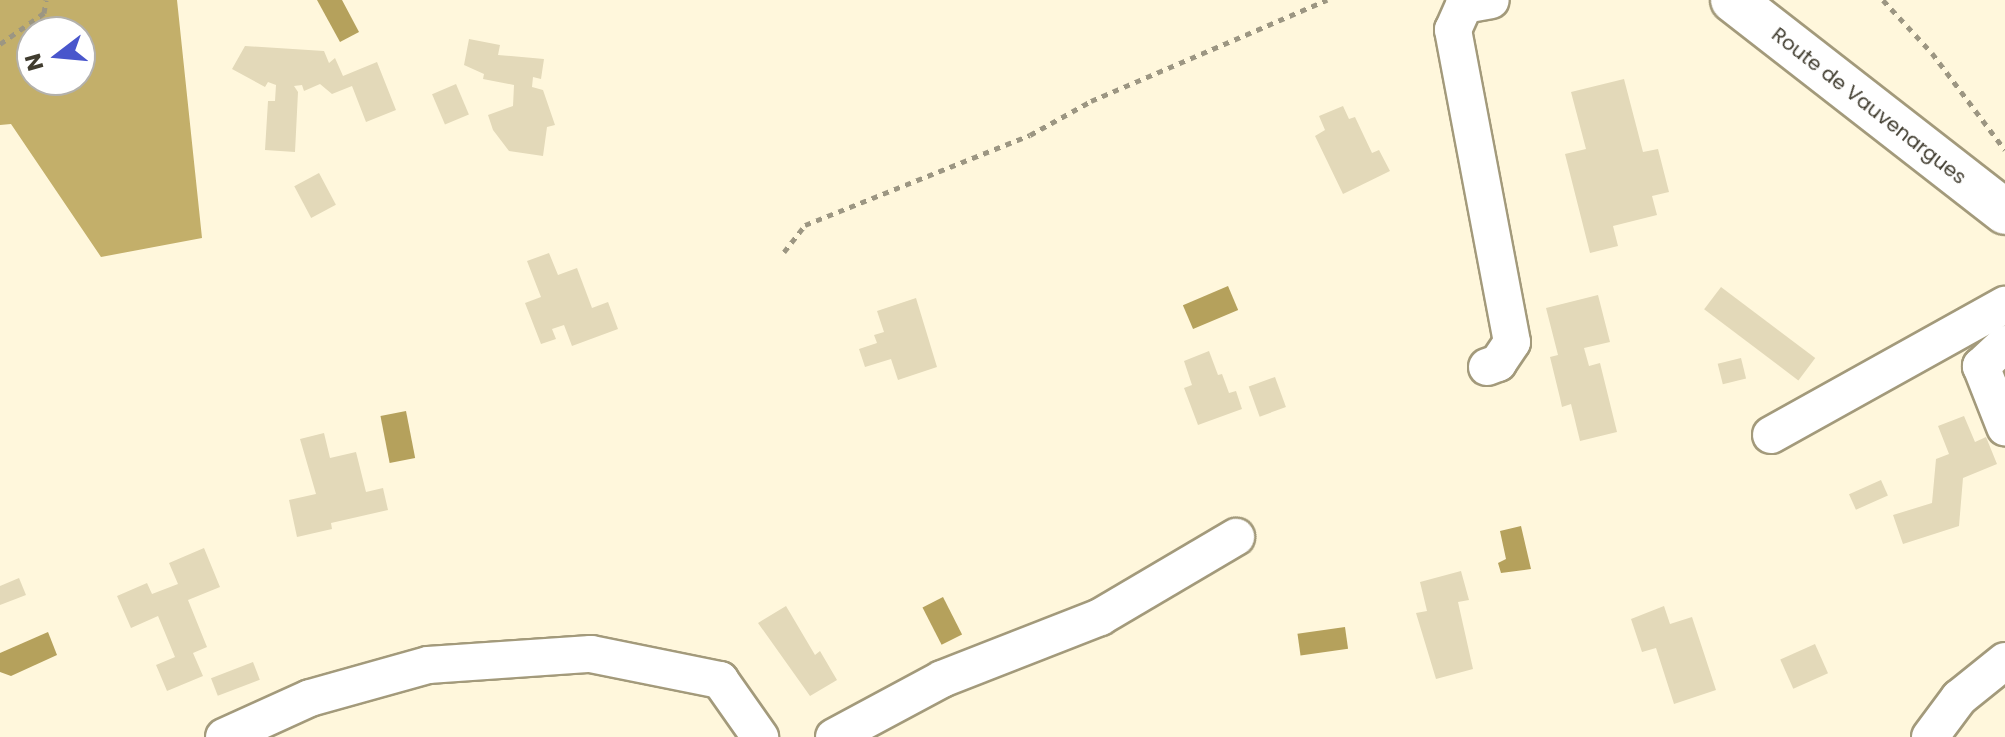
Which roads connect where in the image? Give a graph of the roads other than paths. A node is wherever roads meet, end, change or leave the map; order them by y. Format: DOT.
graph roads {
  1 [pos="1491,0"];
  2 [pos="1733,0"];
  3 [pos="2005,212"];
  4 [pos="2005,305"];
  5 [pos="2005,344"];
  6 [pos="1487,367"];
  7 [pos="2005,427"];
  8 [pos="1771,435"];
  9 [pos="1236,537"];
  10 [pos="2005,661"];
  11 [pos="224,737"];
  12 [pos="760,737"];
  13 [pos="834,737"];
  14 [pos="1930,737"];
  1 -- 6 [label="street"];
  2 -- 3 [label="main road, Route de Vauvenargues"];
  4 -- 8 [label="street"];
  5 -- 7 [label="street"];
  9 -- 13 [label="street"];
  10 -- 14 [label="street"];
  11 -- 12 [label="street"];
}
